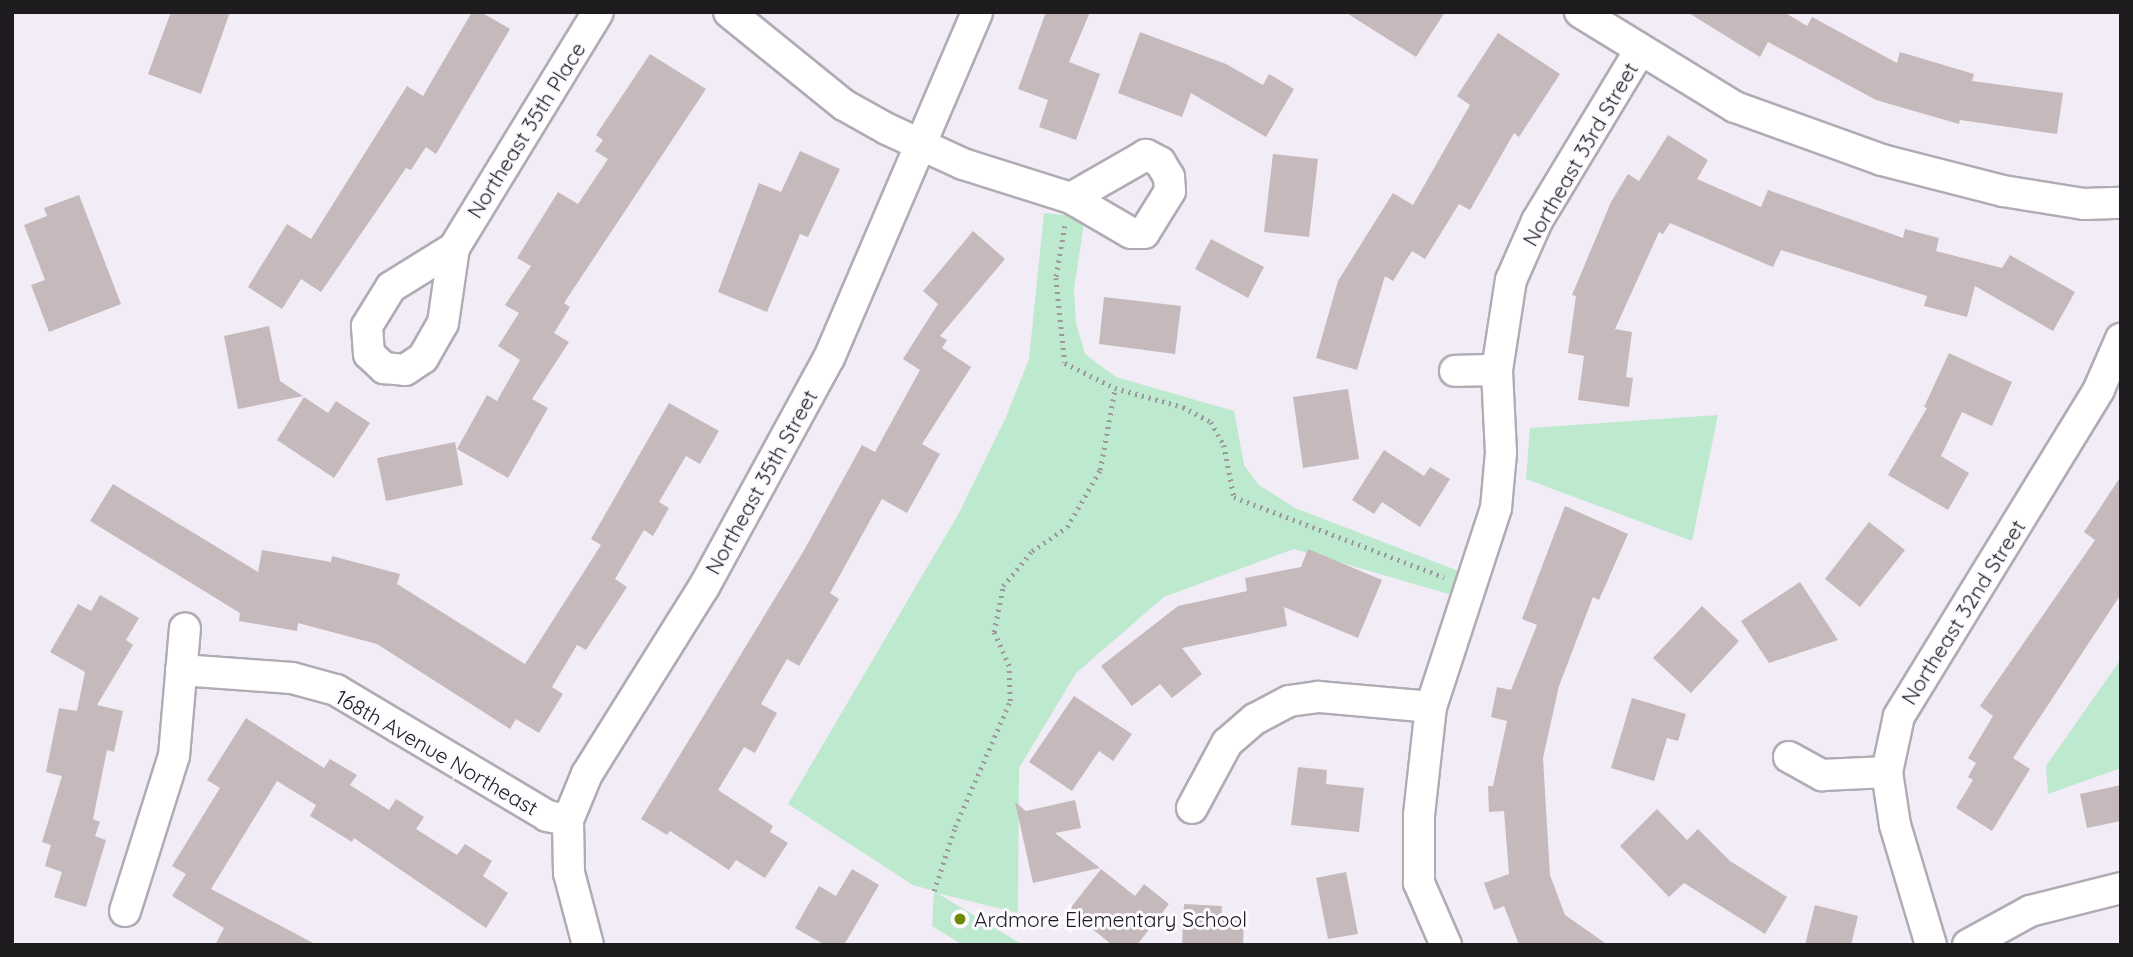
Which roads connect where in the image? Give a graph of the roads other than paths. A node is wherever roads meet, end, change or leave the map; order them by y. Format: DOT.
graph roads {
  1 [pos="598,12"];
  2 [pos="729,12"];
  3 [pos="977,12"];
  4 [pos="1580,12"];
  5 [pos="1640,50"];
  6 [pos="922,146"];
  7 [pos="1071,198"];
  8 [pos="2121,203"];
  9 [pos="454,248"];
  10 [pos="2121,339"];
  11 [pos="1455,370"];
  12 [pos="1497,370"];
  13 [pos="185,628"];
  14 [pos="181,670"];
  15 [pos="1431,707"];
  16 [pos="1789,757"];
  17 [pos="1887,772"];
  18 [pos="1192,808"];
  19 [pos="568,820"];
  20 [pos="2121,888"];
  21 [pos="125,911"];
  22 [pos="588,945"];
  23 [pos="1446,945"];
  24 [pos="1931,945"];
  25 [pos="1968,945"];
  1 -- 9 [label="street, Northeast 35th Place"];
  2 -- 6 [label="street"];
  3 -- 6 [label="street, Northeast 35th Street"];
  4 -- 5 [label="street"];
  5 -- 8 [label="street"];
  5 -- 12 [label="street, Northeast 33rd Street"];
  6 -- 7 [label="street"];
  6 -- 19 [label="street, Northeast 35th Street"];
  10 -- 17 [label="street, Northeast 32nd Street"];
  11 -- 12 [label="street"];
  12 -- 15 [label="street, Northeast 33rd Street"];
  13 -- 14 [label="street"];
  14 -- 19 [label="street, 168th Avenue Northeast"];
  14 -- 21 [label="street"];
  15 -- 18 [label="street"];
  15 -- 23 [label="street"];
  16 -- 17 [label="street"];
  17 -- 24 [label="street, Northeast 32nd Street"];
  19 -- 22 [label="street, Northeast 35th Street"];
  20 -- 25 [label="street"];
}
